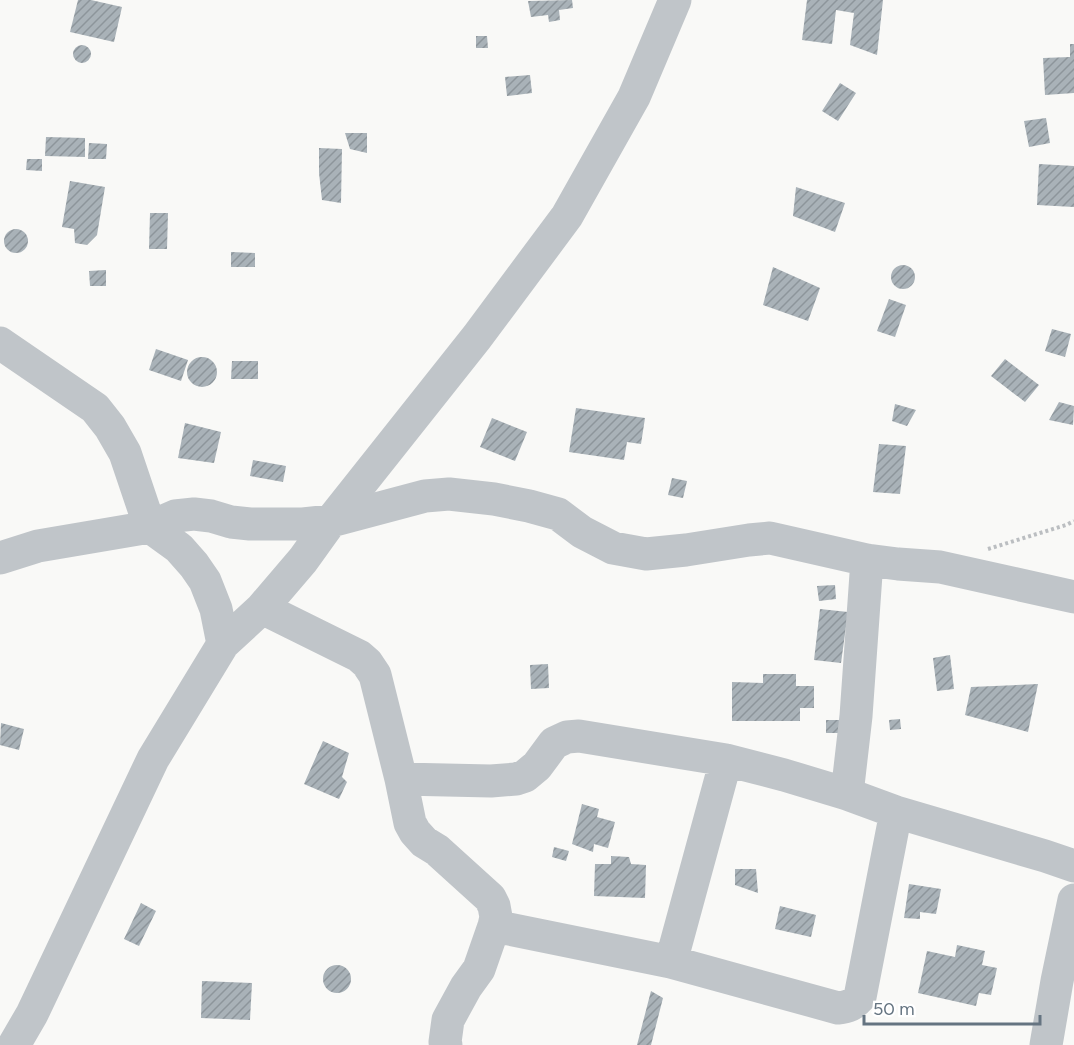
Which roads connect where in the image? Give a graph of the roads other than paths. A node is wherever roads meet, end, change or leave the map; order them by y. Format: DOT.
graph roads {
  1 [pos="675,0"];
  2 [pos="0,343"];
  3 [pos="331,521"];
  4 [pos="150,528"];
  5 [pos="0,558"];
  6 [pos="867,560"];
  7 [pos="1074,597"];
  8 [pos="262,608"];
  9 [pos="223,644"];
  10 [pos="726,760"];
  11 [pos="401,779"];
  12 [pos="847,794"];
  13 [pos="896,812"];
  14 [pos="1074,866"];
  15 [pos="1074,900"];
  16 [pos="494,926"];
  17 [pos="671,962"];
  18 [pos="14,1045"];
  19 [pos="446,1045"];
  20 [pos="1046,1045"];
  1 -- 3 [label="street"];
  2 -- 4 [label="street"];
  3 -- 4 [label="street"];
  3 -- 6 [label="street"];
  3 -- 8 [label="street"];
  4 -- 5 [label="street"];
  4 -- 9 [label="street"];
  6 -- 7 [label="street"];
  6 -- 12 [label="street"];
  8 -- 9 [label="street"];
  8 -- 11 [label="street"];
  9 -- 18 [label="street"];
  10 -- 11 [label="street"];
  10 -- 12 [label="street"];
  10 -- 17 [label="street"];
  11 -- 16 [label="street"];
  12 -- 13 [label="street"];
  13 -- 14 [label="street"];
  13 -- 17 [label="street"];
  15 -- 20 [label="street"];
  16 -- 17 [label="street"];
  16 -- 19 [label="street"];
}
